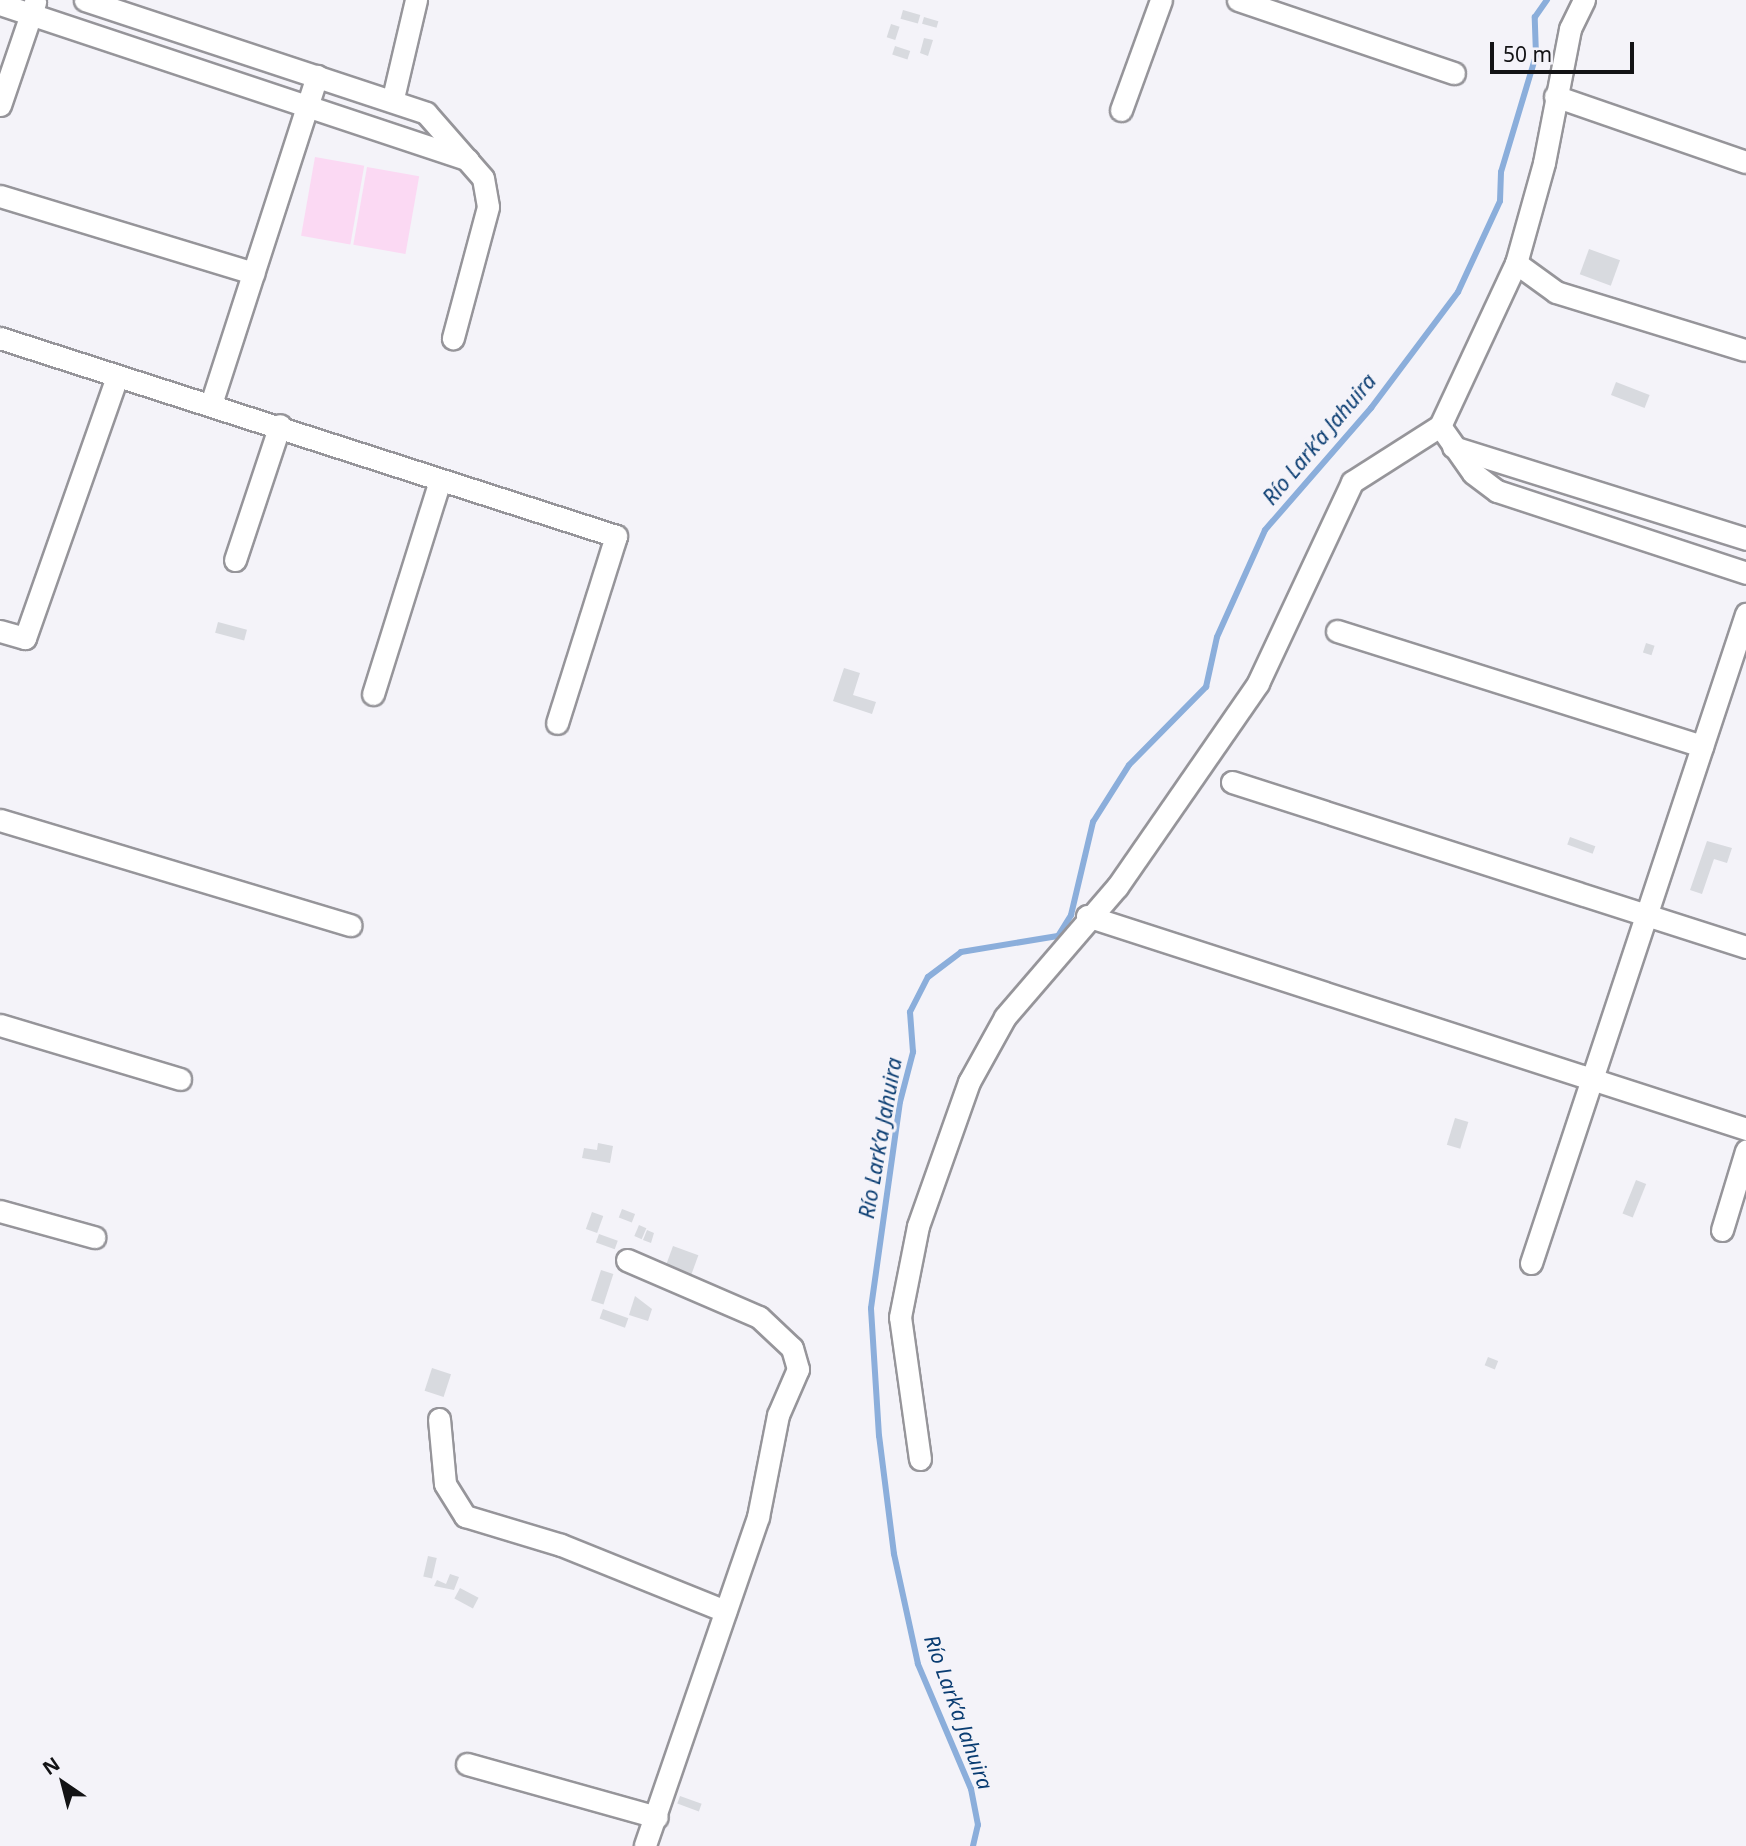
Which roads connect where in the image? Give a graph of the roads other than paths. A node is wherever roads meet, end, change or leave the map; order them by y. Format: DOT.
graph roads {
  1 [pos="85,0"];
  2 [pos="416,0"];
  3 [pos="1161,0"];
  4 [pos="1238,0"];
  5 [pos="1584,0"];
  6 [pos="0,4"];
  7 [pos="33,7"];
  8 [pos="1454,73"];
  9 [pos="317,76"];
  10 [pos="1555,96"];
  11 [pos="393,98"];
  12 [pos="0,105"];
  13 [pos="307,107"];
  14 [pos="1121,110"];
  15 [pos="470,161"];
  16 [pos="1746,162"];
  17 [pos="0,196"];
  18 [pos="1516,263"];
  19 [pos="254,272"];
  20 [pos="0,338"];
  21 [pos="453,338"];
  22 [pos="1744,350"];
  23 [pos="117,377"];
  24 [pos="211,404"];
  25 [pos="280,425"];
  26 [pos="1440,426"];
  27 [pos="1453,447"];
  28 [pos="439,484"];
  29 [pos="1746,539"];
  30 [pos="235,560"];
  31 [pos="1746,573"];
  32 [pos="1746,614"];
  33 [pos="0,631"];
  34 [pos="1337,631"];
  35 [pos="373,694"];
  36 [pos="556,723"];
  37 [pos="1702,746"];
  38 [pos="1232,782"];
  39 [pos="0,820"];
  40 [pos="1646,914"];
  41 [pos="1087,916"];
  42 [pos="351,925"];
  43 [pos="1746,947"];
  44 [pos="0,1025"];
  45 [pos="180,1079"];
  46 [pos="1592,1080"];
  47 [pos="1746,1129"];
  48 [pos="1746,1151"];
  49 [pos="0,1211"];
  50 [pos="1722,1230"];
  51 [pos="94,1237"];
  52 [pos="627,1260"];
  53 [pos="1531,1263"];
  54 [pos="439,1419"];
  55 [pos="920,1458"];
  56 [pos="725,1611"];
  57 [pos="467,1764"];
  58 [pos="657,1816"];
  59 [pos="645,1846"];
  1 -- 9 [label="street"];
  2 -- 11 [label="street"];
  3 -- 14 [label="street"];
  4 -- 8 [label="street"];
  5 -- 10 [label="street"];
  6 -- 7 [label="street"];
  7 -- 12 [label="street"];
  7 -- 13 [label="street"];
  9 -- 11 [label="street"];
  9 -- 13 [label="street"];
  10 -- 16 [label="street"];
  10 -- 18 [label="street"];
  11 -- 15 [label="street"];
  13 -- 15 [label="street"];
  13 -- 19 [label="street"];
  15 -- 21 [label="street"];
  17 -- 19 [label="street"];
  18 -- 22 [label="street"];
  18 -- 26 [label="street"];
  19 -- 24 [label="street"];
  20 -- 23 [label="street"];
  23 -- 24 [label="street"];
  23 -- 33 [label="street"];
  24 -- 25 [label="street"];
  25 -- 28 [label="street"];
  25 -- 30 [label="street"];
  26 -- 27 [label="street"];
  26 -- 41 [label="street"];
  27 -- 29 [label="street"];
  27 -- 31 [label="street"];
  28 -- 35 [label="street"];
  28 -- 36 [label="street"];
  32 -- 37 [label="street"];
  34 -- 37 [label="street"];
  37 -- 40 [label="street"];
  38 -- 40 [label="street"];
  39 -- 42 [label="street"];
  40 -- 43 [label="street"];
  40 -- 46 [label="street"];
  41 -- 46 [label="street"];
  41 -- 55 [label="street"];
  44 -- 45 [label="street"];
  46 -- 47 [label="street"];
  46 -- 53 [label="street"];
  48 -- 50 [label="street"];
  49 -- 51 [label="street"];
  52 -- 56 [label="street"];
  54 -- 56 [label="street"];
  56 -- 58 [label="street"];
  57 -- 58 [label="street"];
  58 -- 59 [label="street"];
}
